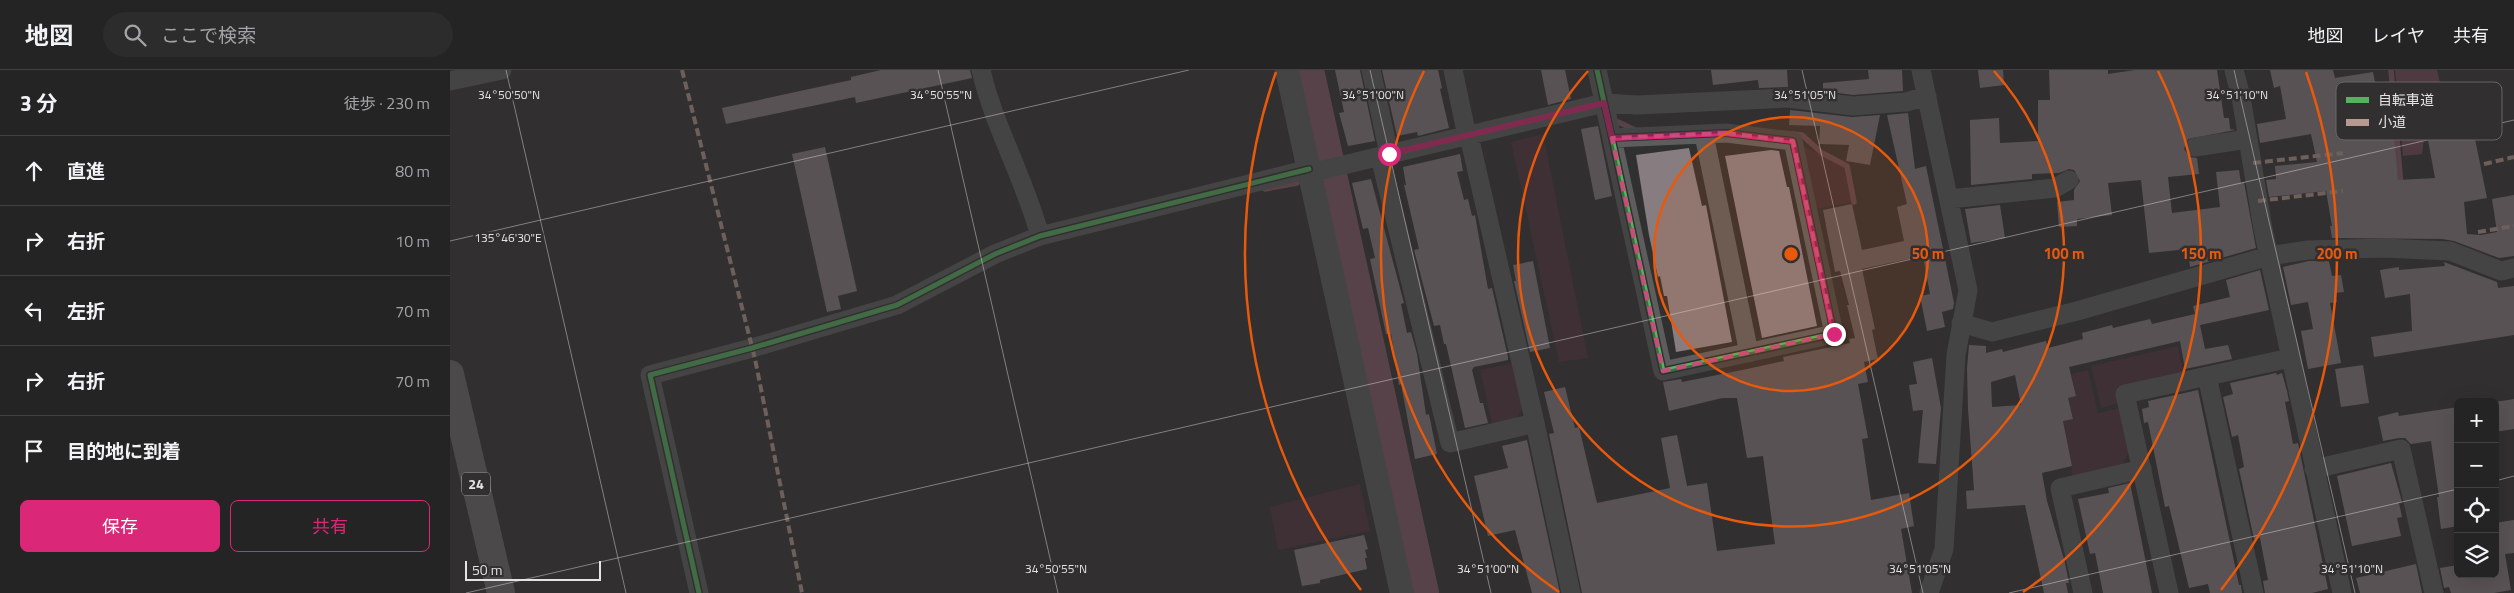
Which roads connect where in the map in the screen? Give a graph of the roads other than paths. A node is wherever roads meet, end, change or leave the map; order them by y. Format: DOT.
graph roads {
  1 [pos="502,70"];
  2 [pos="980,70"];
  3 [pos="1287,70"];
  4 [pos="1371,70"];
  5 [pos="1454,70"];
  6 [pos="1598,70"];
  7 [pos="1921,70"];
  8 [pos="2234,70"];
  9 [pos="450,81"];
  10 [pos="1927,96"];
  11 [pos="1604,103"];
  12 [pos="1704,135"];
  13 [pos="1468,136"];
  14 [pos="1612,138"];
  15 [pos="2248,139"];
  16 [pos="2195,147"];
  17 [pos="1384,156"];
  18 [pos="1313,171"];
  19 [pos="2069,180"];
  20 [pos="1949,199"];
  21 [pos="1040,236"];
  22 [pos="2269,256"];
  23 [pos="2514,268"];
  24 [pos="1961,322"];
  25 [pos="1749,353"];
  26 [pos="2290,358"];
  27 [pos="450,374"];
  28 [pos="2207,376"];
  29 [pos="1535,423"];
  30 [pos="2142,469"];
  31 [pos="2314,469"];
  32 [pos="501,593"];
  33 [pos="699,593"];
  34 [pos="1402,593"];
  35 [pos="1571,593"];
  36 [pos="1929,593"];
  37 [pos="2083,593"];
  38 [pos="2169,593"];
  39 [pos="2254,593"];
  40 [pos="2342,593"];
  41 [pos="2434,593"];
  1 -- 9 [label="street"];
  2 -- 21 [label="street"];
  3 -- 18 [label="street"];
  4 -- 17 [label="street"];
  5 -- 13 [label="street"];
  6 -- 11 [label="street"];
  7 -- 10 [label="street"];
  8 -- 15 [label="street"];
  10 -- 11 [label="street"];
  10 -- 20 [label="street"];
  11 -- 13 [label="street"];
  11 -- 14 [label="street"];
  12 -- 14 [label="street"];
  12 -- 25 [label="street"];
  12 -- 25 [label="street"];
  13 -- 17 [label="street"];
  13 -- 29 [label="street"];
  14 -- 25 [label="street"];
  15 -- 16 [label="street"];
  15 -- 22 [label="street"];
  17 -- 18 [label="street"];
  17 -- 29 [label="street"];
  18 -- 21 [label="street"];
  18 -- 34 [label="street"];
  19 -- 20 [label="street"];
  20 -- 24 [label="street"];
  21 -- 33 [label="street"];
  22 -- 23 [label="street"];
  22 -- 24 [label="street"];
  22 -- 26 [label="street"];
  24 -- 36 [label="street"];
  26 -- 28 [label="street"];
  26 -- 31 [label="street"];
  27 -- 32 [label="highway, 24"];
  28 -- 30 [label="street"];
  28 -- 39 [label="street"];
  29 -- 35 [label="street"];
  30 -- 37 [label="street"];
  30 -- 38 [label="street"];
  31 -- 40 [label="street"];
  31 -- 41 [label="street"];
}
